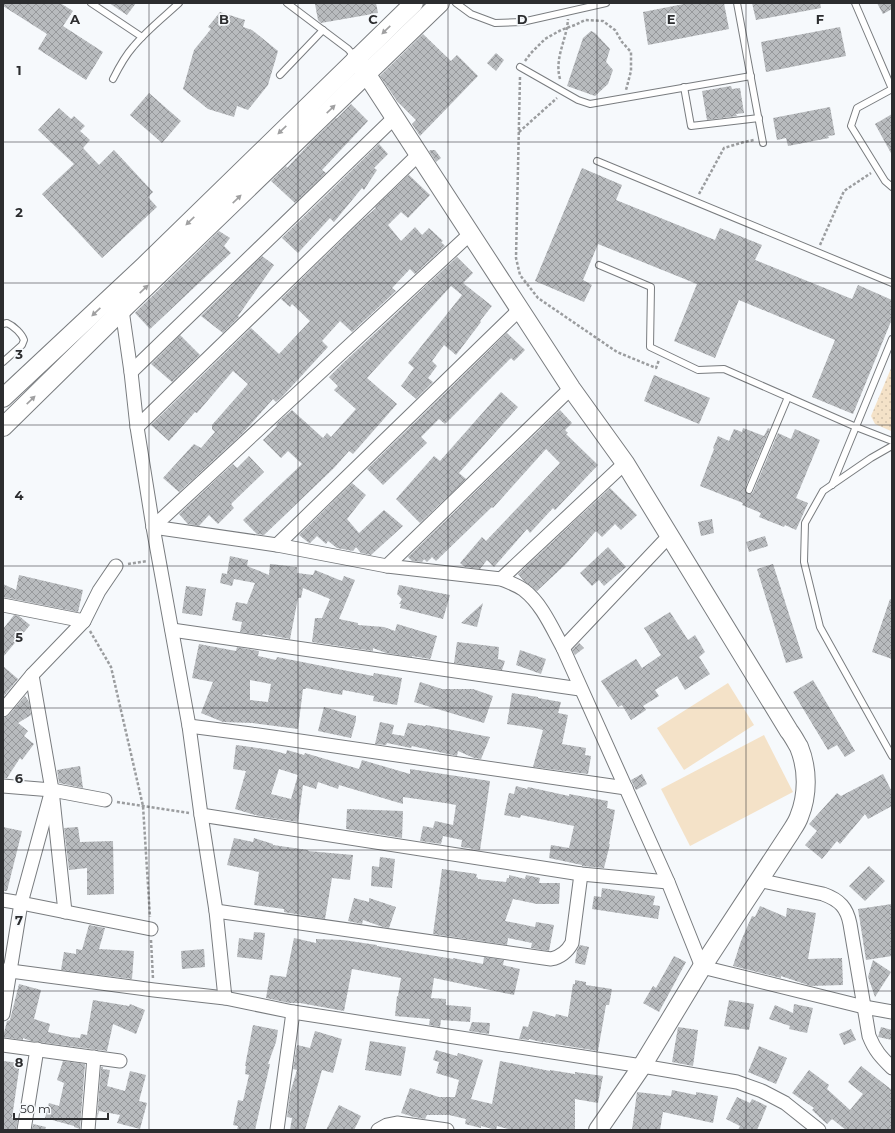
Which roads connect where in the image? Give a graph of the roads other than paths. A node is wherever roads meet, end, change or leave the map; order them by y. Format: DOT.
graph roads {
  1 [pos="91,3"];
  2 [pos="179,3"];
  3 [pos="288,3"];
  4 [pos="414,3"];
  5 [pos="440,3"];
  6 [pos="456,3"];
  7 [pos="606,3"];
  8 [pos="737,3"];
  9 [pos="855,3"];
  10 [pos="323,30"];
  11 [pos="142,37"];
  12 [pos="356,58"];
  13 [pos="520,67"];
  14 [pos="366,74"];
  15 [pos="280,75"];
  16 [pos="751,76"];
  17 [pos="113,79"];
  18 [pos="684,88"];
  19 [pos="892,89"];
  20 [pos="394,118"];
  21 [pos="758,118"];
  22 [pos="763,141"];
  23 [pos="419,154"];
  24 [pos="597,161"];
  25 [pos="892,187"];
  26 [pos="470,234"];
  27 [pos="599,265"];
  28 [pos="892,283"];
  29 [pos="118,291"];
  30 [pos="122,310"];
  31 [pos="520,310"];
  32 [pos="3,324"];
  33 [pos="892,339"];
  34 [pos="3,362"];
  35 [pos="131,372"];
  36 [pos="571,388"];
  37 [pos="788,397"];
  38 [pos="3,398"];
  39 [pos="3,427"];
  40 [pos="137,427"];
  41 [pos="856,427"];
  42 [pos="892,441"];
  43 [pos="892,446"];
  44 [pos="625,464"];
  45 [pos="832,485"];
  46 [pos="749,490"];
  47 [pos="153,527"];
  48 [pos="670,536"];
  49 [pos="277,545"];
  50 [pos="116,566"];
  51 [pos="387,566"];
  52 [pos="501,579"];
  53 [pos="3,606"];
  54 [pos="84,621"];
  55 [pos="172,630"];
  56 [pos="563,648"];
  57 [pos="32,675"];
  58 [pos="580,689"];
  59 [pos="3,710"];
  60 [pos="189,726"];
  61 [pos="892,756"];
  62 [pos="3,786"];
  63 [pos="626,788"];
  64 [pos="52,790"];
  65 [pos="105,800"];
  66 [pos="201,815"];
  67 [pos="582,874"];
  68 [pos="758,880"];
  69 [pos="668,882"];
  70 [pos="3,900"];
  71 [pos="21,903"];
  72 [pos="216,911"];
  73 [pos="65,912"];
  74 [pos="151,929"];
  75 [pos="702,967"];
  76 [pos="7,971"];
  77 [pos="225,998"];
  78 [pos="864,1007"];
  79 [pos="293,1012"];
  80 [pos="892,1012"];
  81 [pos="3,1014"];
  82 [pos="3,1045"];
  83 [pos="37,1049"];
  84 [pos="94,1058"];
  85 [pos="120,1061"];
  86 [pos="642,1066"];
  87 [pos="892,1068"];
  88 [pos="24,1130"];
  89 [pos="88,1130"];
  90 [pos="277,1130"];
  91 [pos="378,1130"];
  92 [pos="448,1130"];
  93 [pos="598,1130"];
  94 [pos="819,1130"];
  1 -- 11 [label="lane"];
  2 -- 11 [label="lane"];
  3 -- 10 [label="lane"];
  4 -- 12 [label="street, one-way"];
  5 -- 14 [label="street"];
  6 -- 7 [label="lane"];
  8 -- 16 [label="lane"];
  9 -- 19 [label="lane"];
  10 -- 12 [label="lane"];
  10 -- 15 [label="lane"];
  11 -- 17 [label="lane"];
  12 -- 14 [label="street"];
  12 -- 29 [label="street, one-way"];
  13 -- 18 [label="lane"];
  14 -- 20 [label="street"];
  30 -- 14 [label="street, one-way"];
  16 -- 18 [label="lane"];
  16 -- 21 [label="lane"];
  18 -- 21 [label="lane"];
  19 -- 25 [label="lane"];
  20 -- 23 [label="street"];
  20 -- 35 [label="street"];
  21 -- 22 [label="lane"];
  23 -- 26 [label="street"];
  23 -- 40 [label="street"];
  24 -- 28 [label="lane"];
  26 -- 31 [label="street"];
  26 -- 47 [label="street"];
  27 -- 37 [label="lane"];
  29 -- 30 [label="street"];
  29 -- 38 [label="street, one-way"];
  30 -- 35 [label="street"];
  39 -- 30 [label="street, one-way"];
  31 -- 36 [label="street"];
  31 -- 49 [label="street"];
  32 -- 34 [label="lane"];
  33 -- 41 [label="lane"];
  35 -- 40 [label="street"];
  36 -- 44 [label="street"];
  36 -- 51 [label="street"];
  37 -- 41 [label="lane"];
  37 -- 46 [label="lane"];
  40 -- 47 [label="street"];
  41 -- 42 [label="lane"];
  41 -- 45 [label="lane"];
  43 -- 45 [label="lane"];
  44 -- 48 [label="street"];
  44 -- 52 [label="street"];
  45 -- 61 [label="lane"];
  47 -- 49 [label="street"];
  47 -- 55 [label="street"];
  48 -- 56 [label="street"];
  48 -- 68 [label="street"];
  49 -- 51 [label="street"];
  50 -- 54 [label="street"];
  51 -- 52 [label="street"];
  52 -- 56 [label="street"];
  53 -- 54 [label="street"];
  54 -- 57 [label="street"];
  55 -- 58 [label="street"];
  55 -- 60 [label="street"];
  56 -- 58 [label="street"];
  57 -- 59 [label="street"];
  57 -- 64 [label="street"];
  58 -- 63 [label="street"];
  60 -- 63 [label="street"];
  60 -- 66 [label="street"];
  62 -- 64 [label="street"];
  63 -- 69 [label="street"];
  64 -- 65 [label="street"];
  64 -- 71 [label="street"];
  64 -- 73 [label="street"];
  66 -- 67 [label="street"];
  66 -- 72 [label="street"];
  67 -- 69 [label="street"];
  67 -- 72 [label="street"];
  68 -- 75 [label="street"];
  68 -- 78 [label="street"];
  69 -- 75 [label="street"];
  70 -- 71 [label="street"];
  71 -- 73 [label="street"];
  71 -- 76 [label="street"];
  72 -- 77 [label="street"];
  73 -- 74 [label="street"];
  75 -- 78 [label="street"];
  75 -- 86 [label="street"];
  76 -- 77 [label="street"];
  76 -- 81 [label="street"];
  77 -- 79 [label="street"];
  78 -- 80 [label="street"];
  78 -- 87 [label="street"];
  79 -- 86 [label="street"];
  79 -- 90 [label="street"];
  82 -- 83 [label="street"];
  83 -- 84 [label="street"];
  83 -- 88 [label="street"];
  84 -- 85 [label="street"];
  84 -- 89 [label="street"];
  86 -- 93 [label="street"];
  86 -- 94 [label="street"];
  91 -- 92 [label="street"];
}
